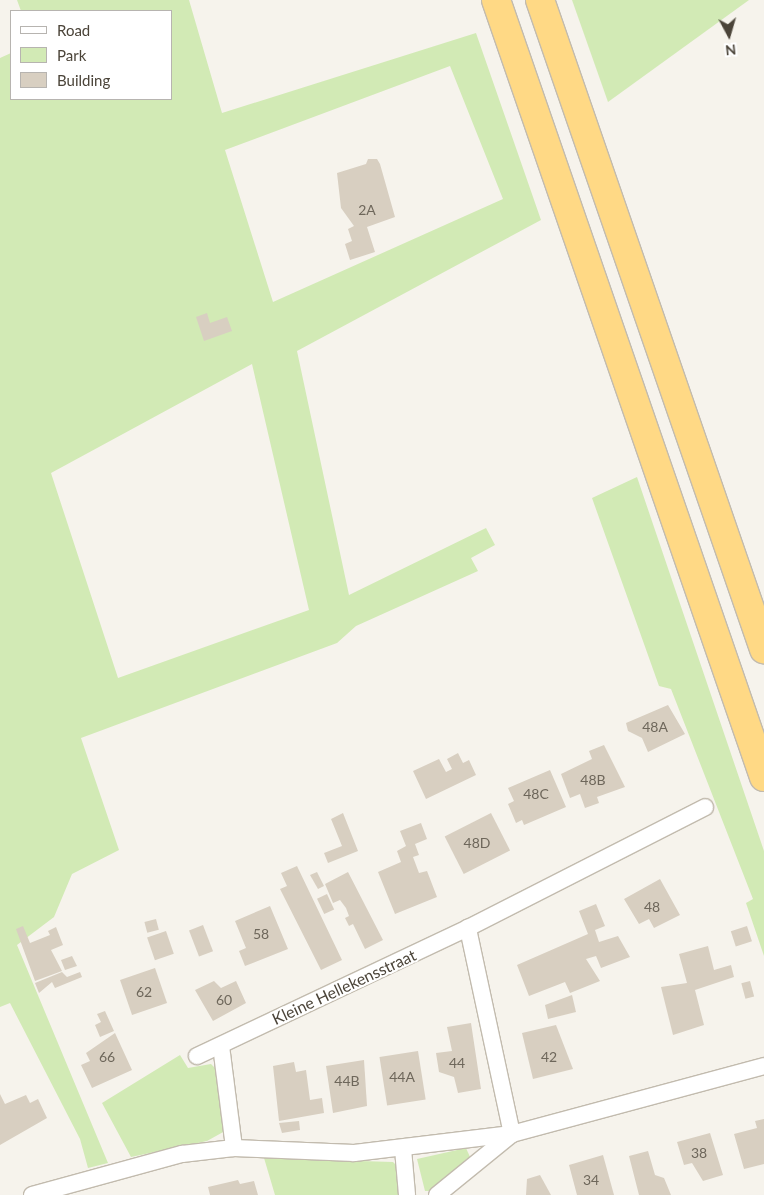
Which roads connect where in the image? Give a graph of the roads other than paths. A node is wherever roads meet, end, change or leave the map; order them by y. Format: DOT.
graph roads {
  1 [pos="496,0"];
  2 [pos="540,0"];
  3 [pos="764,649"];
  4 [pos="764,778"];
  5 [pos="705,807"];
  6 [pos="468,928"];
  7 [pos="221,1046"];
  8 [pos="197,1056"];
  9 [pos="764,1066"];
  10 [pos="512,1134"];
  11 [pos="234,1148"];
  12 [pos="403,1149"];
  13 [pos="32,1195"];
  14 [pos="407,1195"];
  15 [pos="437,1195"];
  1 -- 4 [label="highway"];
  2 -- 3 [label="highway"];
  5 -- 6 [label="street, Kleine Hellekensstraat"];
  6 -- 7 [label="street, Kleine Hellekensstraat"];
  6 -- 10 [label="street"];
  7 -- 8 [label="street, Kleine Hellekensstraat"];
  7 -- 11 [label="street"];
  9 -- 10 [label="street"];
  10 -- 12 [label="street"];
  10 -- 15 [label="street"];
  11 -- 12 [label="street"];
  11 -- 13 [label="street"];
  12 -- 14 [label="street"];
}
